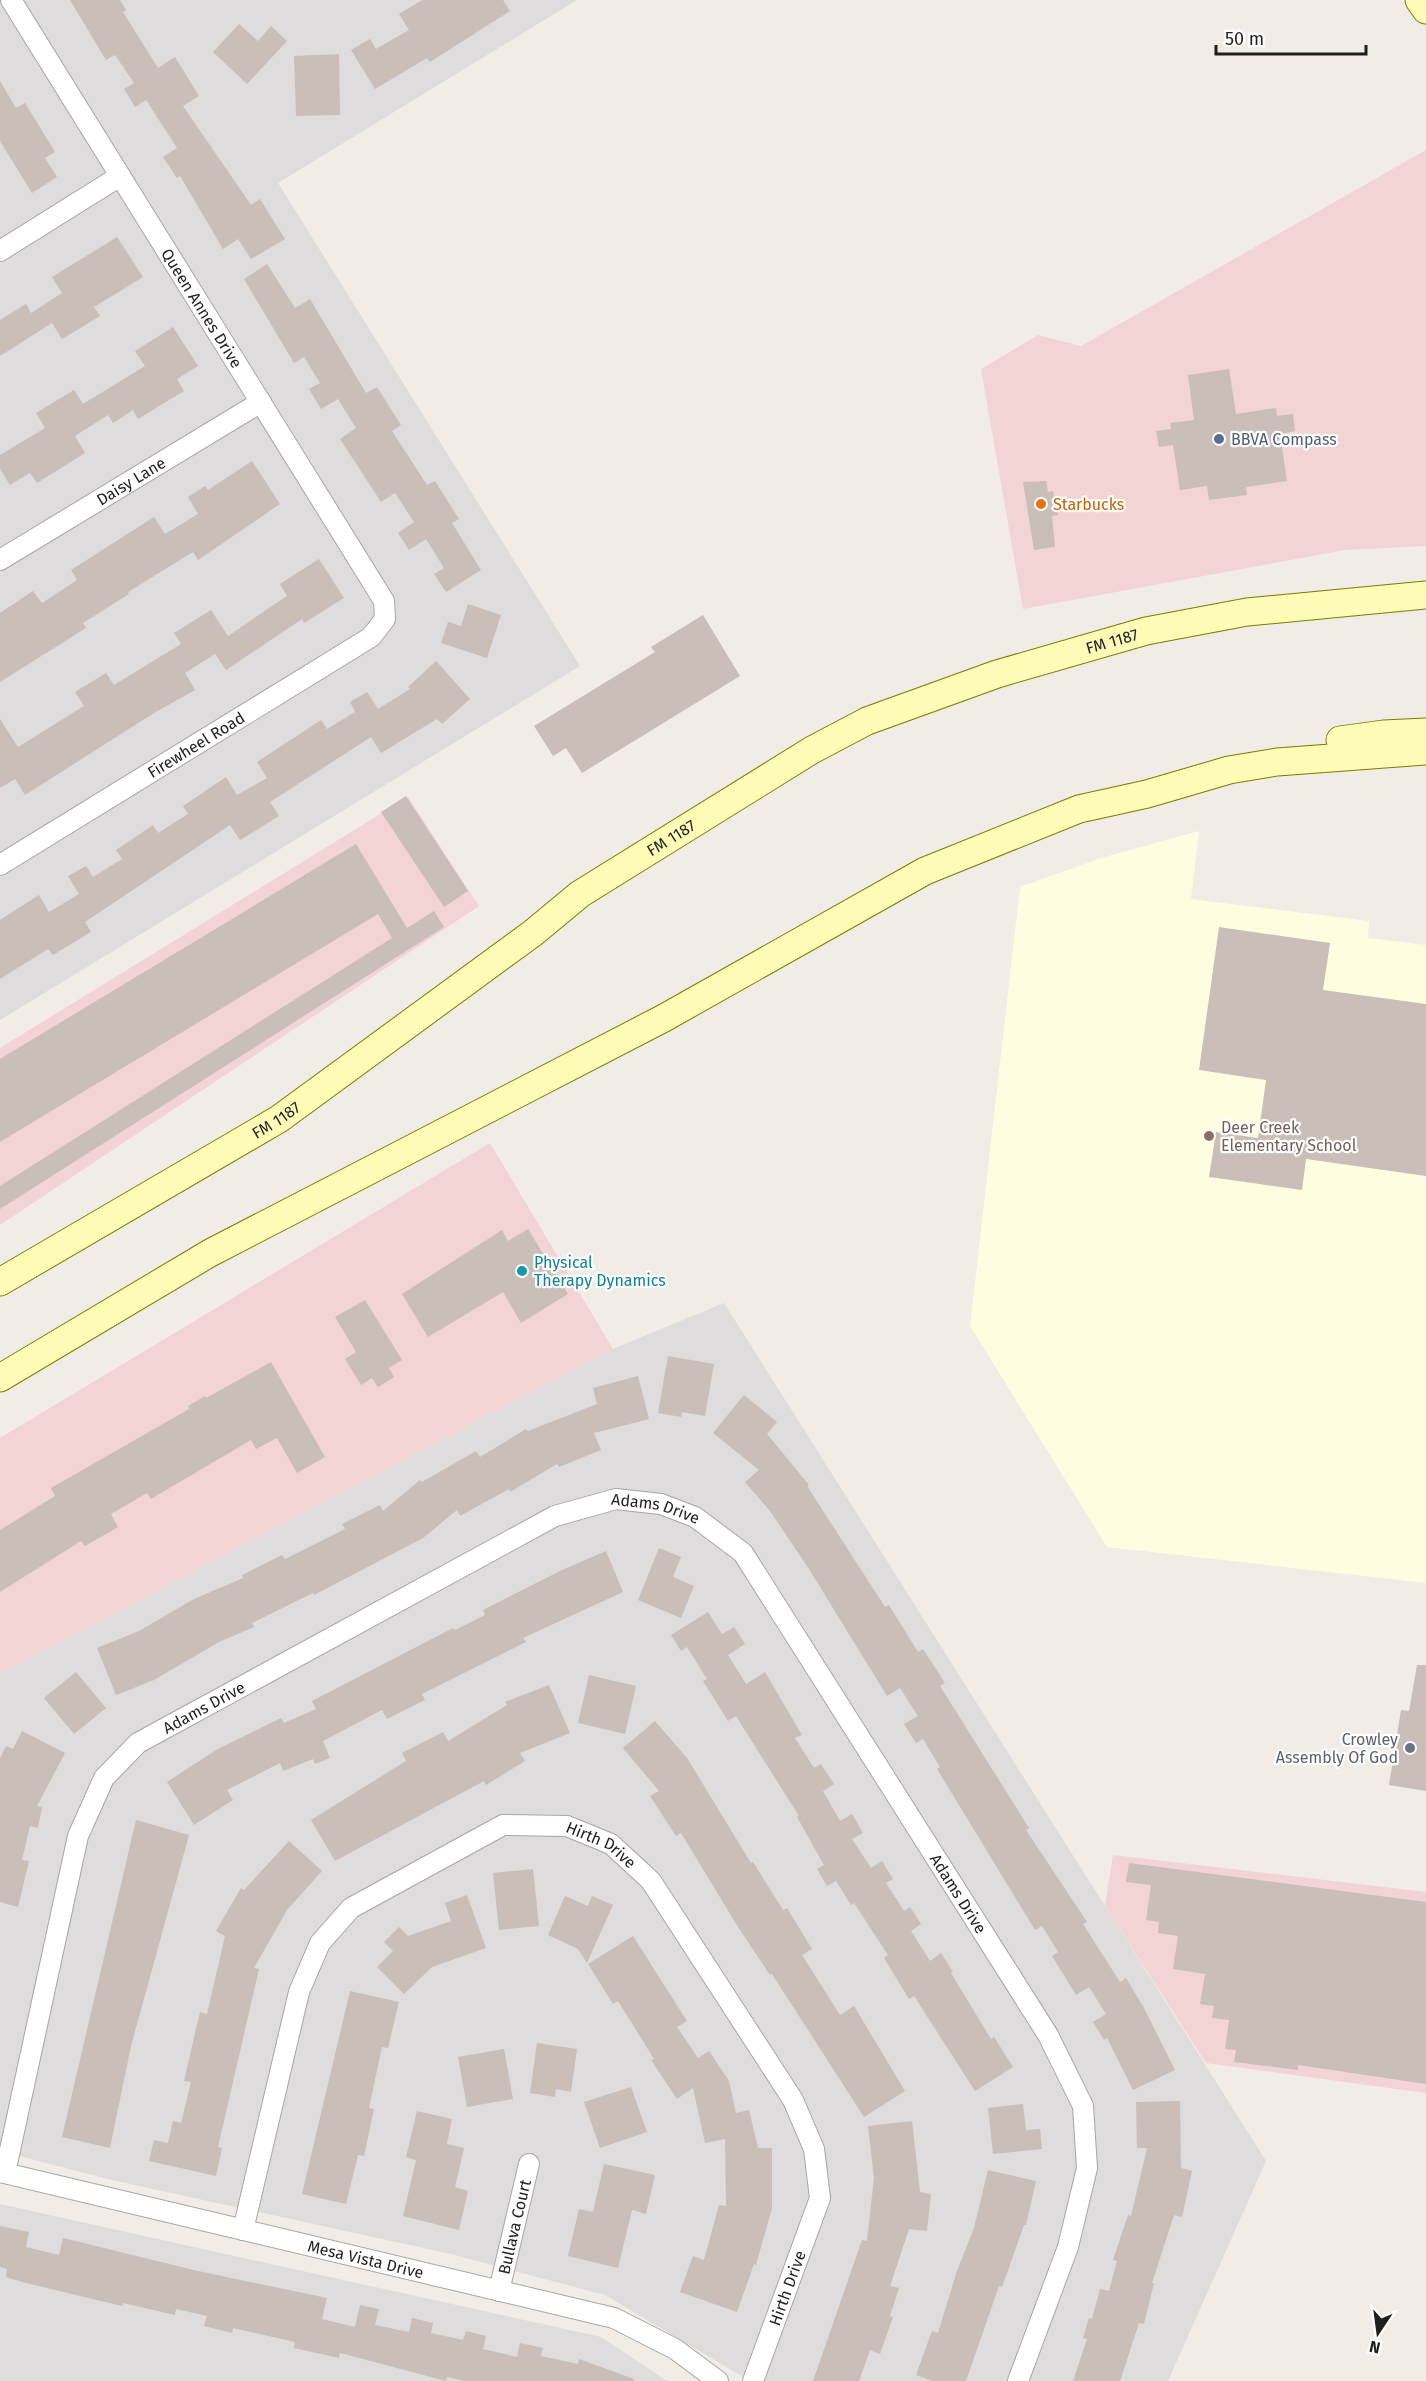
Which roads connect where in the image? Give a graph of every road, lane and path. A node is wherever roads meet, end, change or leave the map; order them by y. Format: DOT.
graph roads {
  1 [pos="11,0"];
  2 [pos="1419,0"];
  3 [pos="1426,10"];
  4 [pos="120,176"];
  5 [pos="0,251"];
  6 [pos="261,402"];
  7 [pos="0,560"];
  8 [pos="1426,595"];
  9 [pos="385,619"];
  10 [pos="1426,732"];
  11 [pos="1426,751"];
  12 [pos="1229,771"];
  13 [pos="0,865"];
  14 [pos="0,1282"];
  15 [pos="0,1378"];
  16 [pos="529,2164"];
  17 [pos="2,2173"];
  18 [pos="243,2230"];
  19 [pos="499,2291"];
  20 [pos="718,2381"];
  21 [pos="753,2381"];
  22 [pos="1018,2381"];
  1 -- 4 [label="street, Queen Annes Drive"];
  2 -- 3 [label="main road"];
  4 -- 5 [label="street"];
  4 -- 6 [label="street, Queen Annes Drive"];
  6 -- 7 [label="street, Daisy Lane"];
  6 -- 9 [label="street, Queen Annes Drive"];
  8 -- 14 [label="main road, FM 1187 / FM 1187"];
  9 -- 13 [label="street, Firewheel Road"];
  10 -- 12 [label="main road"];
  11 -- 12 [label="main road"];
  12 -- 15 [label="main road"];
  16 -- 19 [label="street, Bullava Court"];
  17 -- 18 [label="street, Mesa Vista Drive"];
  17 -- 22 [label="street, Adams Drive"];
  18 -- 19 [label="street, Mesa Vista Drive"];
  18 -- 21 [label="street, Hirth Drive"];
  19 -- 20 [label="street, Mesa Vista Drive"];
}
